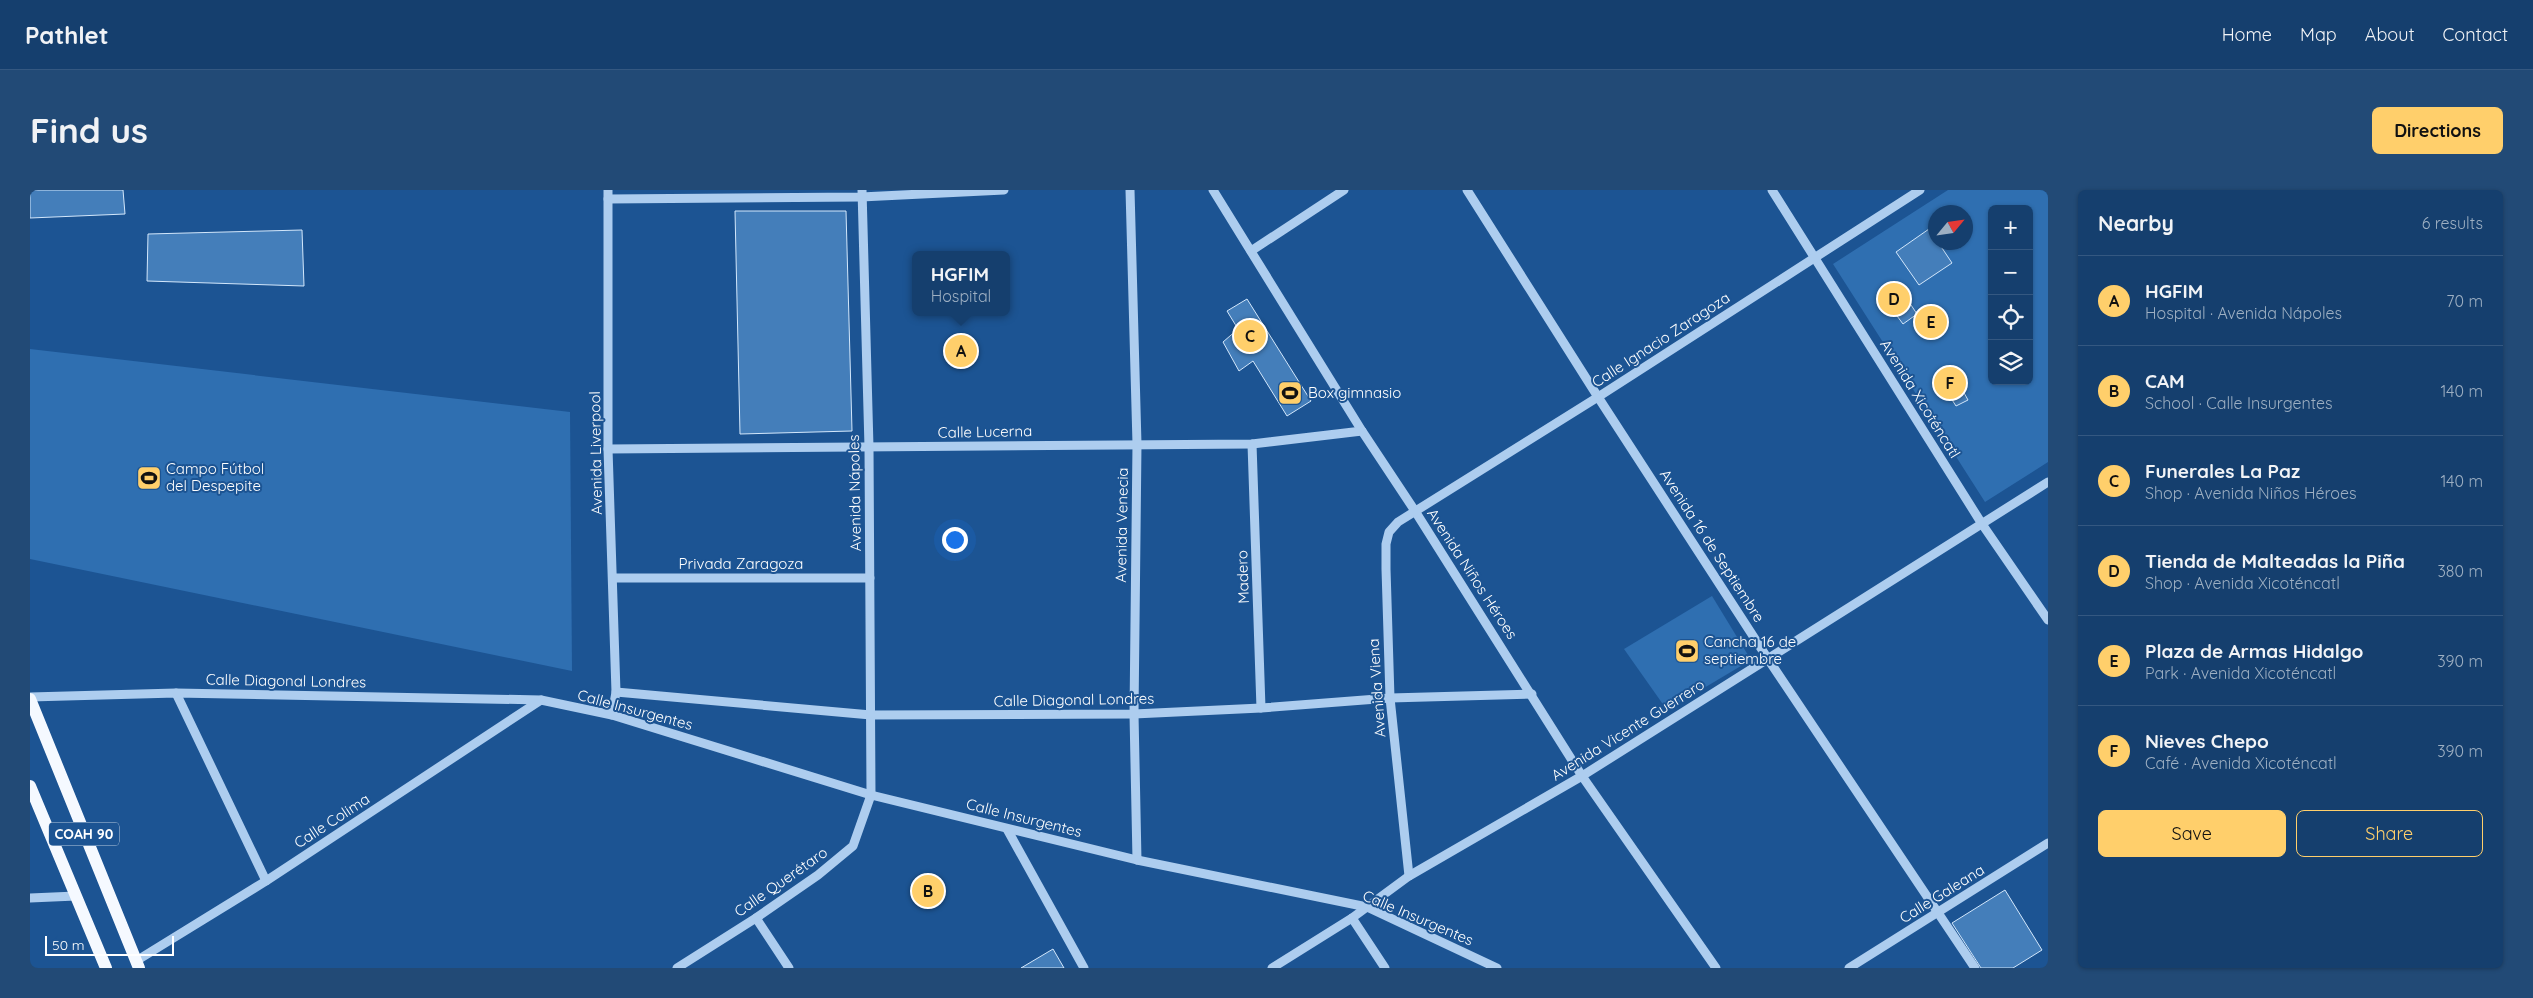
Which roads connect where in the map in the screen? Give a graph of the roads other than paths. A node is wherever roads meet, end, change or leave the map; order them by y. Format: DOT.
graph roads {
  1 [pos="1004,190"];
  2 [pos="1130,190"];
  3 [pos="1213,190"];
  4 [pos="1344,190"];
  5 [pos="1467,190"];
  6 [pos="1772,190"];
  7 [pos="1920,190"];
  8 [pos="862,194"];
  9 [pos="608,195"];
  10 [pos="1251,250"];
  11 [pos="1815,258"];
  12 [pos="1598,397"];
  13 [pos="1362,431"];
  14 [pos="1137,444"];
  15 [pos="1252,444"];
  16 [pos="869,447"];
  17 [pos="608,449"];
  18 [pos="2048,482"];
  19 [pos="1415,510"];
  20 [pos="1982,524"];
  21 [pos="613,578"];
  22 [pos="870,578"];
  23 [pos="2048,620"];
  24 [pos="1768,659"];
  25 [pos="616,692"];
  26 [pos="176,693"];
  27 [pos="1532,694"];
  28 [pos="30,698"];
  29 [pos="1390,698"];
  30 [pos="542,700"];
  31 [pos="1261,708"];
  32 [pos="1134,714"];
  33 [pos="612,715"];
  34 [pos="871,715"];
  35 [pos="1582,776"];
  36 [pos="30,786"];
  37 [pos="871,795"];
  38 [pos="1007,829"];
  39 [pos="2048,843"];
  40 [pos="1137,860"];
  41 [pos="1408,876"];
  42 [pos="266,881"];
  43 [pos="76,896"];
  44 [pos="30,898"];
  45 [pos="1367,907"];
  46 [pos="1939,913"];
  47 [pos="756,918"];
  48 [pos="1352,918"];
  49 [pos="137,965"];
  50 [pos="106,968"];
  51 [pos="677,968"];
  52 [pos="789,968"];
  53 [pos="1084,968"];
  54 [pos="1272,968"];
  55 [pos="1385,968"];
  56 [pos="1497,968"];
  57 [pos="1716,968"];
  58 [pos="1849,968"];
  59 [pos="1975,968"];
  1 -- 8 [label="street"];
  2 -- 14 [label="street, Avenida Venecia"];
  3 -- 10 [label="street, Avenida Niños Héroes"];
  4 -- 10 [label="street"];
  5 -- 12 [label="street, Avenida 16 de Septiembre"];
  6 -- 11 [label="street, Avenida Xicoténcatl"];
  7 -- 11 [label="street, Calle Ignacio Zaragoza"];
  8 -- 9 [label="street"];
  8 -- 16 [label="street, Avenida Nápoles"];
  9 -- 17 [label="street, Avenida Liverpool"];
  10 -- 13 [label="street, Avenida Niños Héroes"];
  11 -- 12 [label="street, Calle Ignacio Zaragoza"];
  11 -- 20 [label="street, Avenida Xicoténcatl"];
  12 -- 19 [label="street, Calle Ignacio Zaragoza"];
  12 -- 24 [label="street, Avenida 16 de Septiembre"];
  13 -- 15 [label="street, Calle Lucerna"];
  13 -- 19 [label="street, Avenida Niños Héroes"];
  14 -- 15 [label="street, Calle Lucerna"];
  14 -- 16 [label="street, Calle Lucerna"];
  14 -- 32 [label="street, Avenida Venecia"];
  15 -- 31 [label="street, Madero"];
  16 -- 17 [label="street, Calle Lucerna"];
  16 -- 22 [label="street, Avenida Nápoles"];
  17 -- 21 [label="street, Avenida Liverpool"];
  18 -- 20 [label="street, Avenida Vicente Guerrero"];
  19 -- 27 [label="street, Avenida Niños Héroes"];
  19 -- 29 [label="street, Avenida Viena"];
  20 -- 23 [label="street, Avenida Xicoténcatl"];
  20 -- 24 [label="street, Avenida Vicente Guerrero"];
  21 -- 22 [label="street, Privada Zaragoza"];
  21 -- 25 [label="street, Avenida Liverpool"];
  22 -- 34 [label="street, Avenida Nápoles"];
  24 -- 35 [label="street, Avenida Vicente Guerrero"];
  24 -- 46 [label="street, Avenida 16 de Septiembre"];
  25 -- 33 [label="street, Avenida Liverpool"];
  25 -- 34 [label="street, Calle Diagonal Londres"];
  26 -- 28 [label="street, Calle Diagonal Londres"];
  26 -- 30 [label="street, Calle Diagonal Londres"];
  26 -- 42 [label="street"];
  27 -- 29 [label="street, Calle Diagonal Londres"];
  27 -- 35 [label="street, Avenida Niños Héroes"];
  28 -- 49 [label="main road, COAH 90"];
  29 -- 31 [label="street, Calle Diagonal Londres"];
  29 -- 41 [label="street, Avenida Viena"];
  30 -- 33 [label="street, Calle Insurgentes"];
  30 -- 42 [label="street, Calle Colima"];
  31 -- 32 [label="street, Calle Diagonal Londres"];
  32 -- 34 [label="street, Calle Diagonal Londres"];
  32 -- 40 [label="street, Avenida Venecia"];
  33 -- 37 [label="street, Calle Insurgentes"];
  34 -- 37 [label="street, Avenida Nápoles"];
  35 -- 41 [label="street, Avenida Vicente Guerrero"];
  35 -- 57 [label="street, Avenida Niños Héroes"];
  36 -- 43 [label="main road, COAH 90"];
  37 -- 38 [label="street, Calle Insurgentes"];
  37 -- 47 [label="street, Calle Querétaro"];
  38 -- 40 [label="street, Calle Insurgentes"];
  38 -- 53 [label="street"];
  39 -- 46 [label="street, Calle Galeana"];
  40 -- 45 [label="street, Calle Insurgentes"];
  41 -- 45 [label="street, Avenida Vicente Guerrero"];
  42 -- 49 [label="street, Calle Colima"];
  43 -- 44 [label="street"];
  43 -- 50 [label="main road, COAH 90"];
  45 -- 48 [label="street, Avenida Vicente Guerrero"];
  45 -- 56 [label="street, Calle Insurgentes"];
  46 -- 58 [label="street, Calle Galeana"];
  46 -- 59 [label="street, Avenida 16 de Septiembre"];
  47 -- 51 [label="street, Calle Querétaro"];
  47 -- 52 [label="street"];
  48 -- 54 [label="street, Avenida Vicente Guerrero"];
  48 -- 55 [label="street"];
}
